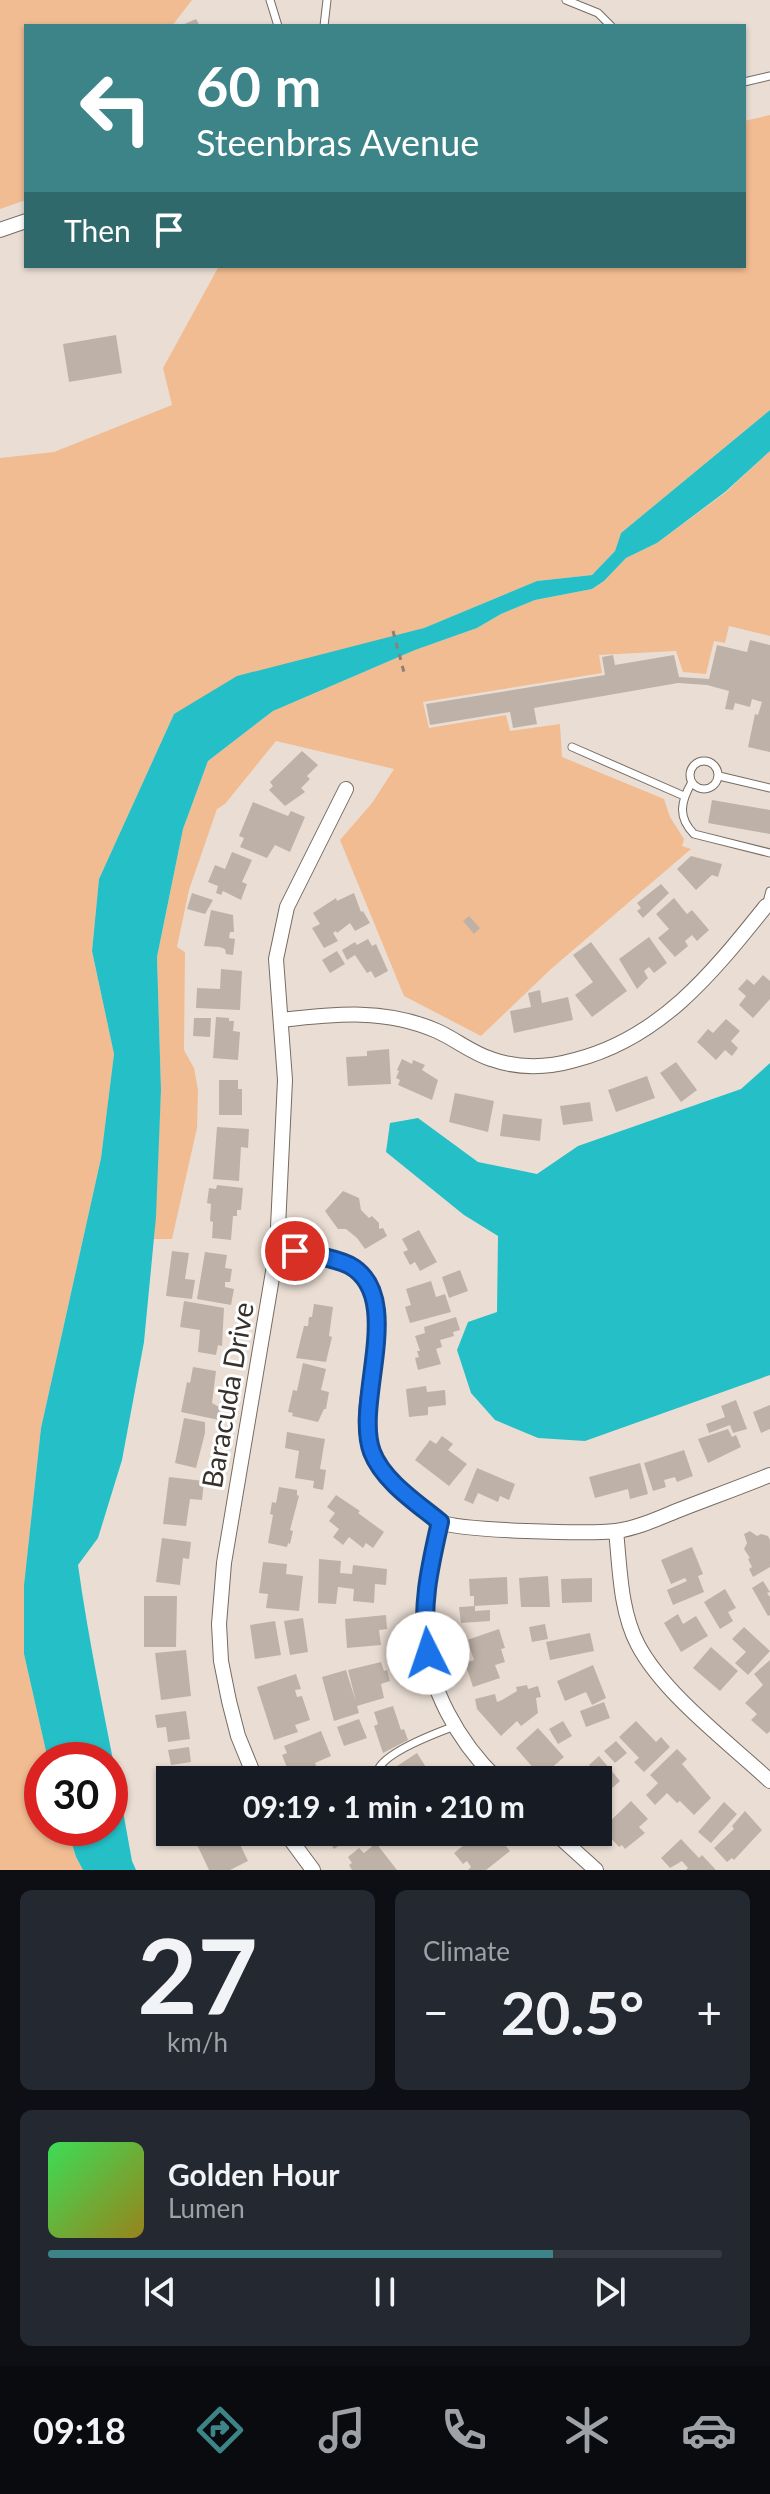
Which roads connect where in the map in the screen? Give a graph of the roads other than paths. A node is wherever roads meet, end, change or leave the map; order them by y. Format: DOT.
graph roads {
  1 [pos="270,0"];
  2 [pos="327,0"];
  3 [pos="566,0"];
  4 [pos="277,24"];
  5 [pos="324,24"];
  6 [pos="609,24"];
  7 [pos="770,76"];
  8 [pos="746,82"];
  9 [pos="24,222"];
  10 [pos="0,230"];
  11 [pos="572,747"];
  12 [pos="719,776"];
  13 [pos="692,782"];
  14 [pos="770,788"];
  15 [pos="346,789"];
  16 [pos="684,796"];
  17 [pos="770,853"];
  18 [pos="768,899"];
  19 [pos="281,1020"];
  20 [pos="277,1248"];
  21 [pos="770,1475"];
  22 [pos="440,1522"];
  23 [pos="616,1531"];
  24 [pos="455,1726"];
  25 [pos="250,1766"];
  26 [pos="380,1766"];
  27 [pos="485,1766"];
  28 [pos="770,1781"];
  29 [pos="295,1846"];
  30 [pos="569,1846"];
  31 [pos="313,1870"];
  32 [pos="596,1870"];
  1 -- 4 [label="lane"];
  2 -- 5 [label="lane"];
  3 -- 6 [label="lane"];
  7 -- 8 [label="lane"];
  9 -- 10 [label="street"];
  11 -- 16 [label="lane"];
  12 -- 13 [label="lane"];
  12 -- 13 [label="lane"];
  12 -- 14 [label="lane"];
  13 -- 16 [label="lane"];
  15 -- 19 [label="street, Baracuda Drive"];
  16 -- 17 [label="lane"];
  18 -- 19 [label="street"];
  19 -- 20 [label="street, Baracuda Drive"];
  20 -- 22 [label="street"];
  20 -- 25 [label="street, Baracuda Drive"];
  21 -- 23 [label="street"];
  22 -- 23 [label="street"];
  22 -- 24 [label="street"];
  23 -- 28 [label="street"];
  24 -- 26 [label="lane"];
  24 -- 27 [label="street"];
  29 -- 31 [label="street"];
  30 -- 32 [label="street"];
}
